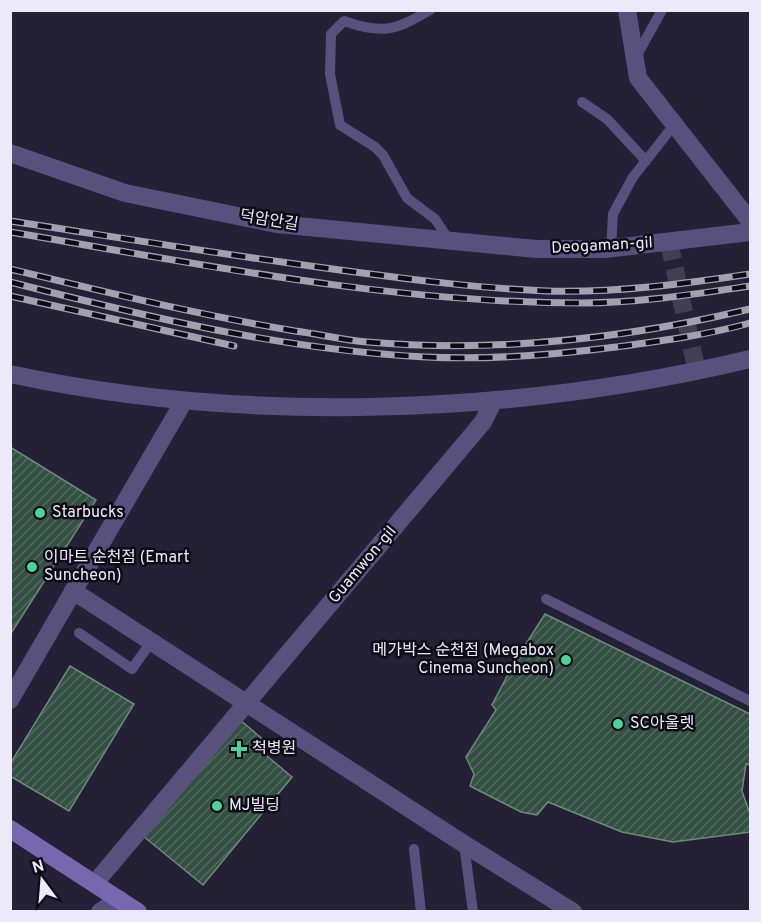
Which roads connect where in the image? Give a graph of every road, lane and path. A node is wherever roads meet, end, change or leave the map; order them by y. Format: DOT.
graph roads {
  1 [pos="430,10"];
  2 [pos="627,10"];
  3 [pos="662,10"];
  4 [pos="634,61"];
  5 [pos="582,102"];
  6 [pos="674,125"];
  7 [pos="10,153"];
  8 [pos="646,161"];
  9 [pos="750,221"];
  10 [pos="750,232"];
  11 [pos="449,240"];
  12 [pos="611,249"];
  13 [pos="750,359"];
  14 [pos="10,374"];
  15 [pos="184,400"];
  16 [pos="494,400"];
  17 [pos="73,591"];
  18 [pos="546,599"];
  19 [pos="79,633"];
  20 [pos="150,642"];
  21 [pos="10,700"];
  22 [pos="750,701"];
  23 [pos="246,704"];
  24 [pos="10,829"];
  25 [pos="464,844"];
  26 [pos="414,849"];
  27 [pos="95,883"];
  28 [pos="119,899"];
  29 [pos="100,912"];
  30 [pos="138,912"];
  31 [pos="421,912"];
  32 [pos="473,912"];
  33 [pos="573,912"];
  1 -- 11 [label="lane"];
  2 -- 4 [label="street"];
  3 -- 4 [label="lane"];
  4 -- 6 [label="street"];
  5 -- 8 [label="lane"];
  6 -- 8 [label="lane"];
  6 -- 9 [label="street"];
  7 -- 11 [label="street, 덕암안길"];
  8 -- 12 [label="lane"];
  10 -- 12 [label="street, Deogaman-gil"];
  11 -- 12 [label="street, 덕암안길"];
  13 -- 16 [label="street"];
  14 -- 15 [label="street"];
  15 -- 16 [label="street"];
  15 -- 17 [label="street"];
  16 -- 23 [label="street, Guamwon-gil"];
  17 -- 20 [label="street"];
  17 -- 21 [label="street"];
  18 -- 22 [label="lane"];
  19 -- 20 [label="lane"];
  20 -- 23 [label="street"];
  23 -- 25 [label="street"];
  23 -- 27 [label="street, Guamwon-gil"];
  24 -- 27 [label="main road"];
  25 -- 32 [label="lane"];
  25 -- 33 [label="street"];
  26 -- 31 [label="lane"];
  27 -- 28 [label="main road"];
  28 -- 29 [label="street"];
  28 -- 30 [label="main road"];
}
